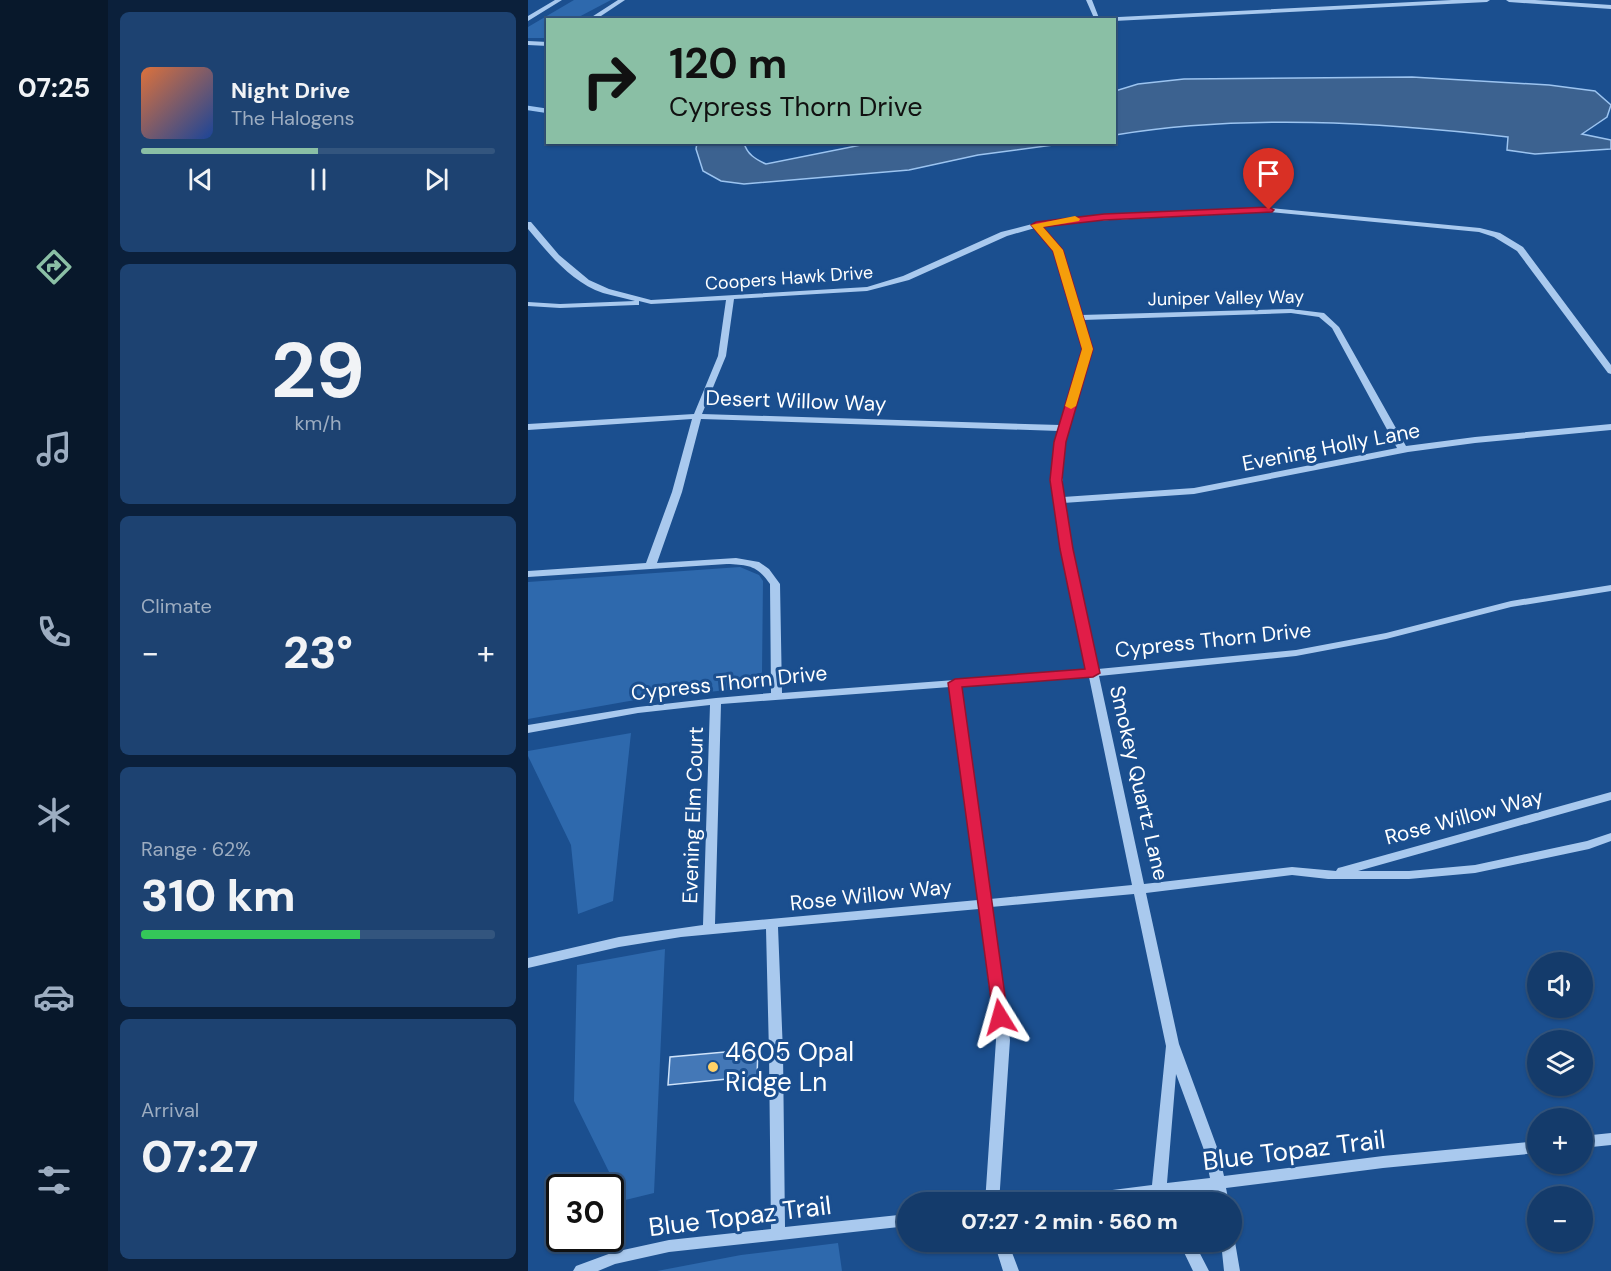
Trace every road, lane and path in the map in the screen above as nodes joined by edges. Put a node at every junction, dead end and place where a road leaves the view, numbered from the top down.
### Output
1 (559, 0) edge
2 (622, 0) edge
3 (1089, 0) edge
4 (1265, 0) edge
5 (1487, 0) edge
6 (1509, 0) edge
7 (1435, 1) edge
8 (1579, 2) edge
9 (1611, 7) edge
10 (1273, 11) junction
11 (593, 18) edge
12 (1097, 18) edge
13 (1116, 18) edge
14 (528, 19) edge
15 (528, 42) edge
16 (546, 44) edge
17 (528, 224) edge
18 (1036, 225) junction
19 (730, 299) junction
20 (651, 302) junction
21 (528, 303) edge
22 (1079, 318) junction
23 (1611, 371) edge
24 (697, 416) junction
25 (528, 427) edge
26 (1064, 428) junction
27 (1611, 428) edge
28 (1403, 450) junction
29 (1058, 500) junction
30 (650, 567) junction
31 (528, 574) edge
32 (1611, 588) edge
33 (1093, 673) junction
34 (955, 683) junction
35 (777, 696) junction
36 (716, 701) junction
37 (528, 729) edge
38 (1611, 796) edge
39 (1611, 837) edge
40 (1328, 875) junction
41 (1141, 890) junction
42 (983, 903) junction
43 (772, 925) junction
44 (709, 930) junction
45 (528, 963) edge
46 (1172, 1044) junction
47 (1611, 1139) edge
48 (1593, 1141) edge
49 (1527, 1148) edge
50 (1219, 1183) junction
51 (993, 1192) edge
52 (1161, 1192) edge
53 (1179, 1192) edge
54 (1220, 1192) edge
55 (897, 1221) edge
56 (778, 1234) junction
57 (1004, 1252) edge
58 (1191, 1252) edge
59 (1229, 1252) edge
60 (581, 1271) edge
61 (1011, 1271) edge
62 (1201, 1271) edge
63 (1232, 1271) edge

1 - 14 street
2 - 11 street
3 - 12 street
4 - 10 street
5 - 7 street
6 - 8 street
7 - 10 street
8 - 9 street
10 - 13 street
15 - 16 street
17 - 20 street, Coopers Hawk Drive
18 - 19 street, Coopers Hawk Drive
18 - 22 street, Smokey Quartz Lane
18 - 23 street, Coopers Hawk Drive
19 - 20 street, Coopers Hawk Drive
19 - 24 street
20 - 21 street
22 - 26 street, Smokey Quartz Lane
22 - 28 street, Juniper Valley Way
24 - 25 street, Desert Willow Way
24 - 26 street, Desert Willow Way
24 - 30 street
26 - 29 street, Smokey Quartz Lane
27 - 28 street, Evening Holly Lane
28 - 29 street, Evening Holly Lane
29 - 33 street, Smokey Quartz Lane
30 - 31 street
30 - 35 street
32 - 33 street, Cypress Thorn Drive
33 - 34 street, Cypress Thorn Drive
33 - 41 street, Smokey Quartz Lane
34 - 35 street, Cypress Thorn Drive
34 - 42 street
35 - 36 street, Cypress Thorn Drive
36 - 37 street, Cypress Thorn Drive
36 - 44 street, Evening Elm Court
38 - 40 street, Rose Willow Way
39 - 40 street, Rose Willow Way
40 - 41 street, Rose Willow Way
41 - 42 street, Rose Willow Way
41 - 46 street, Smokey Quartz Lane
42 - 43 street, Rose Willow Way
42 - 51 street
43 - 44 street, Rose Willow Way
43 - 56 street
44 - 45 street, Rose Willow Way
46 - 50 street, Smokey Quartz Lane
46 - 52 street, Smokey Quartz Lane
47 - 48 street
49 - 50 street, Blue Topaz Trail
50 - 53 street, Blue Topaz Trail
50 - 54 street, Smokey Quartz Lane
55 - 56 street, Blue Topaz Trail
56 - 60 street, Blue Topaz Trail
57 - 61 street
58 - 62 street
59 - 63 street

